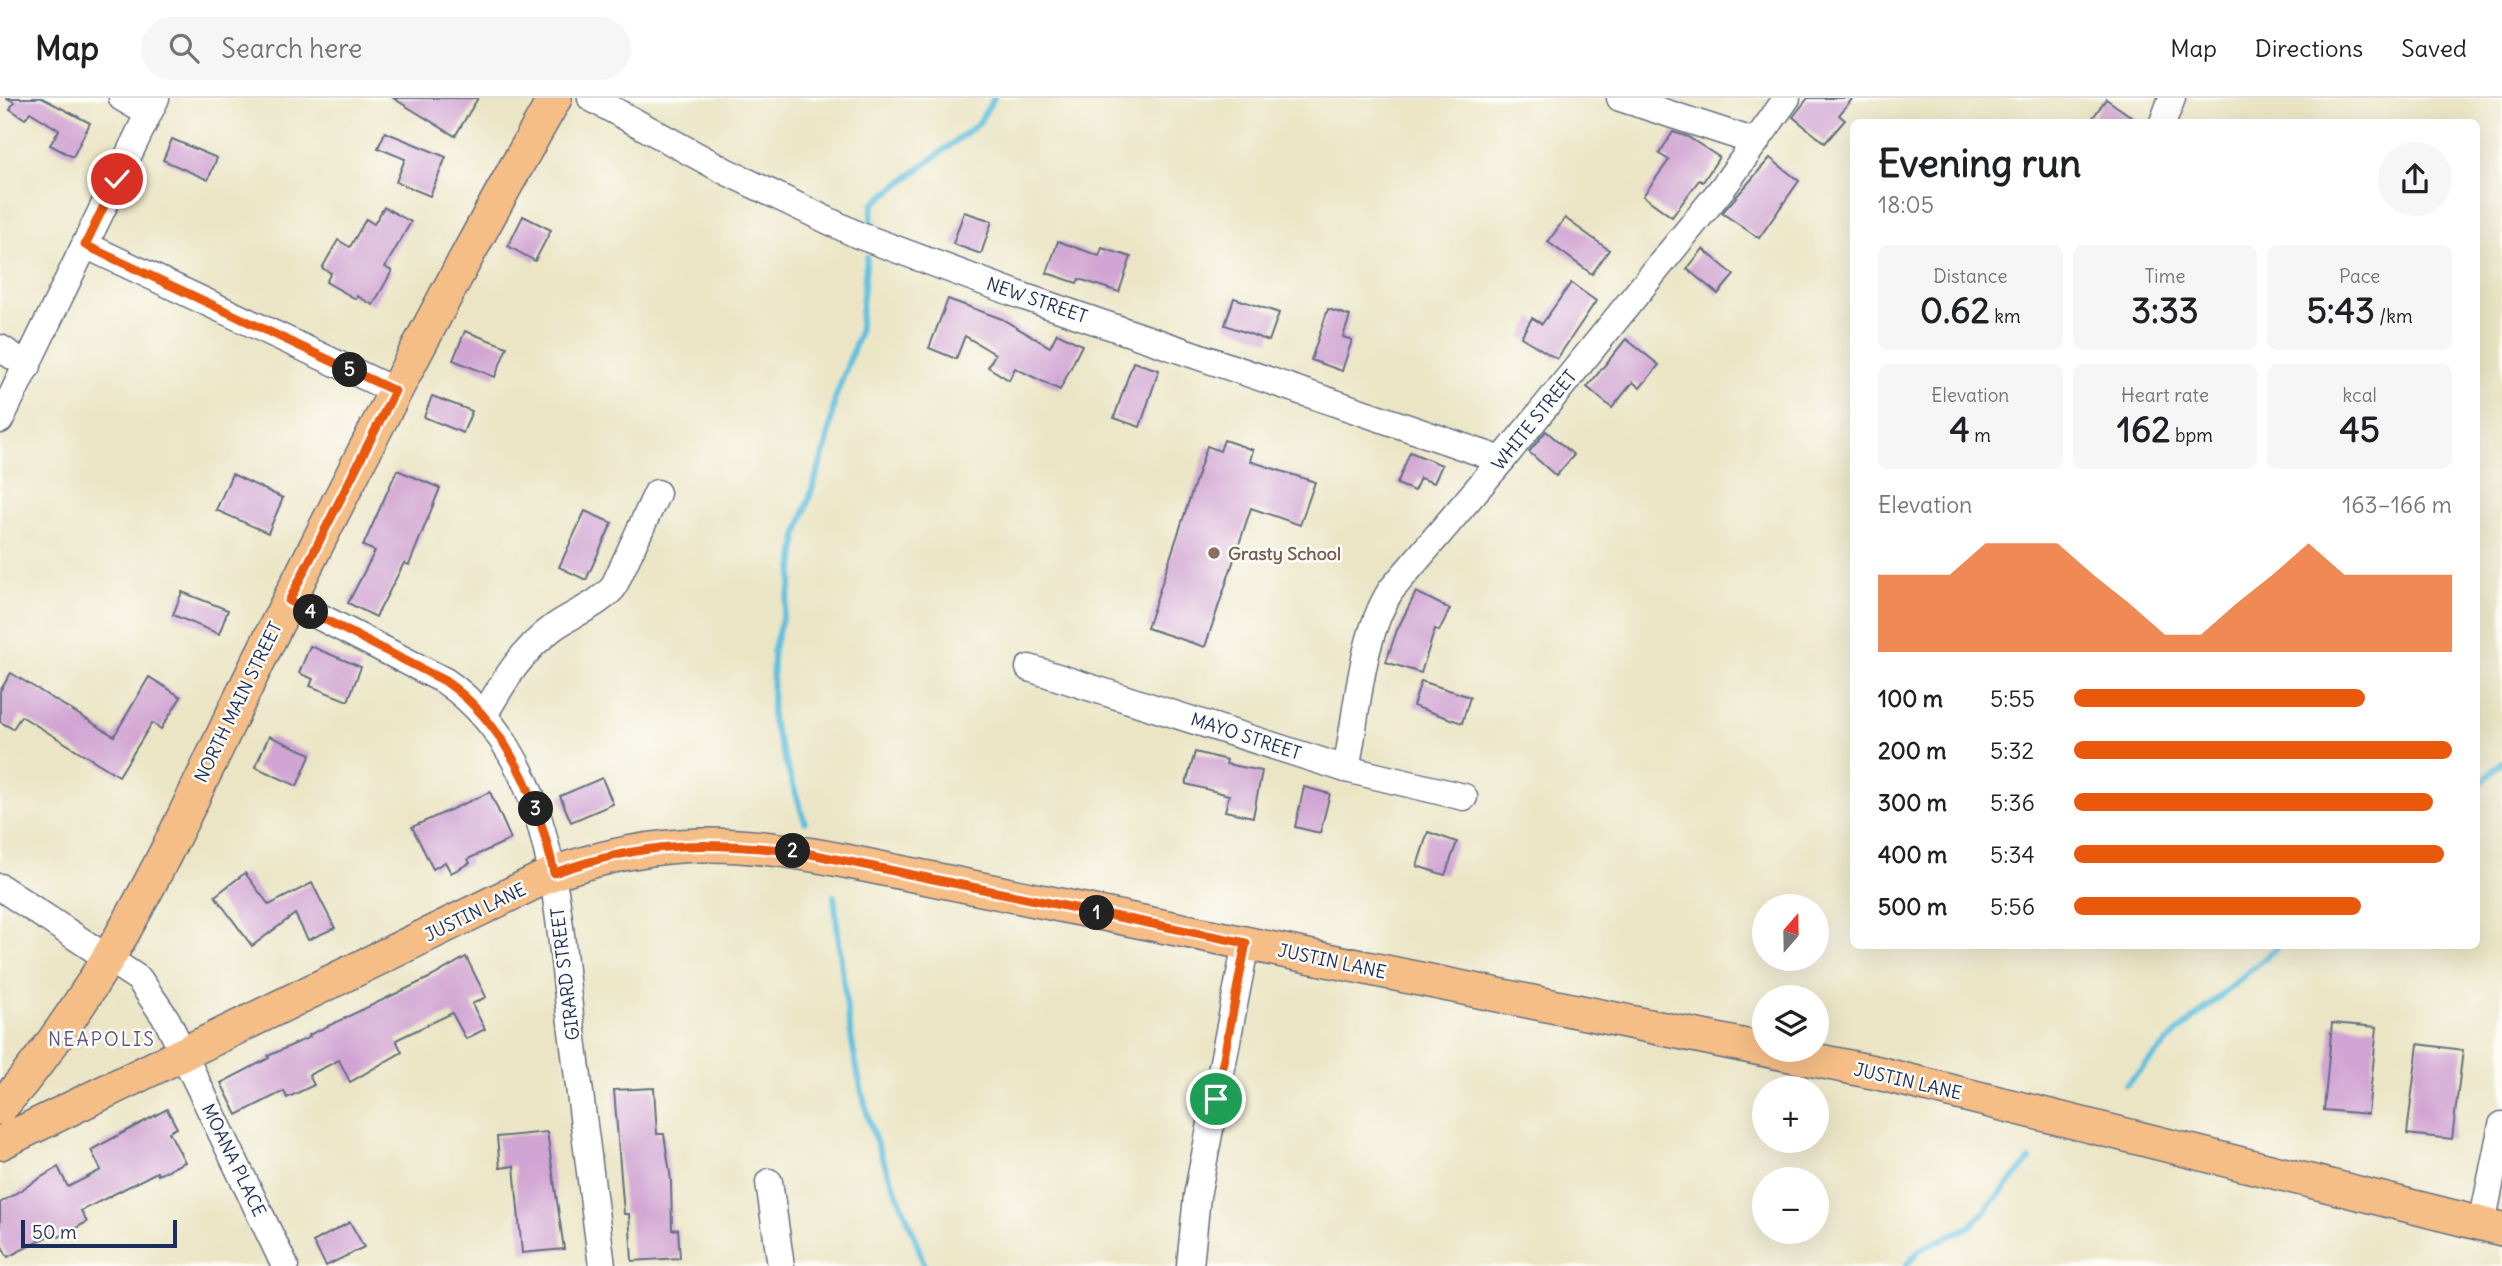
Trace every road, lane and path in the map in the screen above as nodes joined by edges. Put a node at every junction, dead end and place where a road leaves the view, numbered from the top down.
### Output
1 (121, 98) edge
2 (555, 98) edge
3 (590, 98) edge
4 (1620, 98) edge
5 (1787, 98) edge
6 (2172, 98) edge
7 (152, 106) edge
8 (2164, 119) edge
9 (1756, 142) junction
10 (85, 245) junction
11 (0, 348) edge
12 (28, 366) junction
13 (395, 391) junction
14 (0, 420) edge
15 (1502, 460) junction
16 (657, 493) dead end
17 (289, 601) junction
18 (1029, 668) dead end
19 (484, 715) junction
20 (1346, 769) junction
21 (1464, 797) dead end
22 (554, 873) junction
23 (0, 887) edge
24 (1246, 943) junction
25 (111, 958) junction
26 (183, 1054) junction
27 (0, 1108) edge
28 (2501, 1130) edge
29 (0, 1143) edge
30 (769, 1182) dead end
31 (2492, 1226) edge
32 (285, 1266) edge
33 (602, 1266) edge
34 (781, 1266) edge
35 (1190, 1266) edge

1 - 7 street
2 - 13 main road, NORTH MAIN STREET
3 - 15 street, NEW STREET
4 - 9 street
5 - 9 street, WHITE STREET
6 - 8 street
7 - 10 street
9 - 15 street, WHITE STREET
10 - 12 street
10 - 13 street
11 - 12 street
12 - 14 street
13 - 17 main road, NORTH MAIN STREET
15 - 20 street, WHITE STREET
16 - 19 street
17 - 19 street, GIRARD STREET
17 - 25 main road, NORTH MAIN STREET
18 - 20 street, MAYO STREET
19 - 22 street, GIRARD STREET
20 - 21 street, MAYO STREET
22 - 24 main road, JUSTIN LANE
22 - 26 main road, JUSTIN LANE
22 - 33 street, GIRARD STREET
23 - 25 street, MOANA PLACE
24 - 31 main road, JUSTIN LANE
24 - 35 street
25 - 26 street, MOANA PLACE
25 - 27 main road, NORTH MAIN STREET
26 - 29 main road, JUSTIN LANE
26 - 32 street, MOANA PLACE
28 - 31 street
30 - 34 street

